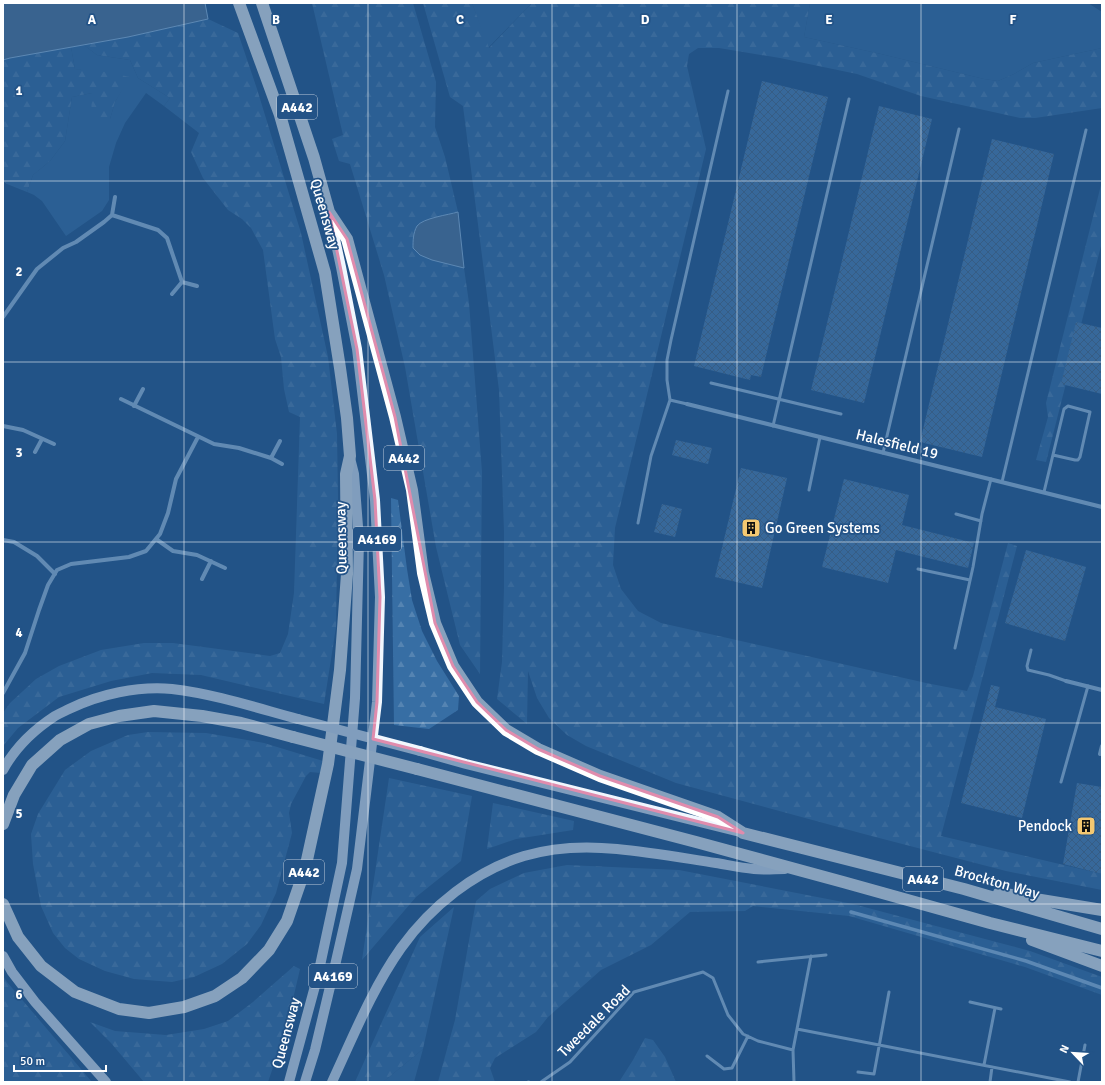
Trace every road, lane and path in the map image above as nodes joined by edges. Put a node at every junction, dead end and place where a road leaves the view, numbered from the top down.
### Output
1 (239, 3) edge
2 (262, 3) edge
3 (728, 91) dead end
4 (849, 99) dead end
5 (959, 129) dead end
6 (1086, 130) dead end
7 (115, 197) dead end
8 (329, 212) junction
9 (112, 215) junction
10 (182, 282) junction
11 (197, 286) dead end
12 (172, 294) dead end
13 (3, 317) edge
14 (711, 384) dead end
15 (143, 389) dead end
16 (121, 399) dead end
17 (670, 400) junction
18 (779, 400) junction
19 (687, 404) joint
20 (134, 406) junction
21 (841, 414) dead end
22 (3, 426) edge
23 (773, 426) junction
24 (198, 437) junction
25 (820, 437) junction
26 (42, 439) junction
27 (280, 441) dead end
28 (54, 444) dead end
29 (35, 452) dead end
30 (883, 452) junction
31 (1053, 455) junction
32 (350, 456) junction
33 (271, 458) junction
34 (282, 464) dead end
35 (992, 479) junction
36 (1002, 482) junction
37 (809, 490) dead end
38 (1044, 492) junction
39 (1102, 507) edge
40 (956, 514) dead end
41 (981, 521) junction
42 (638, 523) dead end
43 (156, 539) junction
44 (3, 540) edge
45 (211, 561) junction
46 (225, 568) dead end
47 (918, 569) dead end
48 (55, 574) junction
49 (202, 579) dead end
50 (970, 580) junction
51 (955, 648) dead end
52 (1031, 650) dead end
53 (1066, 681) joint
54 (1088, 686) junction
55 (1102, 690) edge
56 (3, 692) edge
57 (1102, 746) edge
58 (1100, 754) dead end
59 (3, 770) edge
60 (1061, 782) dead end
61 (3, 824) edge
62 (743, 833) junction
63 (792, 869) junction
64 (964, 889) junction
65 (3, 904) edge
66 (1102, 910) edge
67 (990, 923) junction
68 (1102, 929) edge
69 (1102, 951) edge
70 (826, 955) dead end
71 (3, 956) edge
72 (810, 956) junction
73 (758, 962) dead end
74 (1102, 966) edge
75 (889, 992) dead end
76 (970, 1002) dead end
77 (995, 1008) junction
78 (1001, 1009) dead end
79 (797, 1029) junction
80 (748, 1036) junction
81 (880, 1045) junction
82 (1085, 1045) dead end
83 (793, 1050) junction
84 (707, 1056) dead end
85 (984, 1065) junction
86 (992, 1067) junction
87 (858, 1072) dead end
88 (106, 1082) edge
89 (289, 1082) edge
90 (305, 1082) edge
91 (332, 1082) edge
92 (541, 1082) edge
93 (794, 1082) edge
94 (990, 1082) edge
95 (1070, 1082) edge
96 (1078, 1082) edge

1 - 32 highway, Queensway / A442
2 - 8 highway, Queensway / A442
3 - 17 lane
4 - 18 lane
5 - 30 lane
6 - 36 lane
7 - 9 street
8 - 62 highway, A442
8 - 90 main road, Queensway / A4169
9 - 10 street
9 - 13 street
10 - 11 street
10 - 12 street
14 - 18 lane
15 - 20 street
16 - 20 street
17 - 19 lane
17 - 42 lane
18 - 21 lane
18 - 23 lane
19 - 23 street, Halesfield 19
20 - 24 street
22 - 26 street
23 - 25 street, Halesfield 19
24 - 33 street
24 - 43 street
25 - 30 street, Halesfield 19
25 - 37 lane
26 - 28 street
26 - 29 street
27 - 33 street
30 - 35 street, Halesfield 19
31 - 31 lane
31 - 38 lane
32 - 65 highway, A442
32 - 89 main road, Queensway / A4169
33 - 34 street
35 - 36 street, Halesfield 19
35 - 41 lane
36 - 38 street, Halesfield 19
38 - 39 street, Halesfield 19
40 - 41 lane
41 - 50 lane
43 - 45 street
43 - 48 street
44 - 48 street
45 - 46 street
45 - 49 street
47 - 50 lane
48 - 56 street
50 - 51 lane
52 - 53 lane
53 - 54 street
54 - 55 street
54 - 60 lane
57 - 58 street
59 - 62 main road, bridge
61 - 63 highway, A442, bridge
62 - 64 highway, Brockton Way / A442
63 - 67 highway, A442
63 - 91 main road
64 - 66 highway, A442
64 - 68 highway, Brockton Way / A442
67 - 69 highway, A442
67 - 74 highway, A442
70 - 72 lane
71 - 88 main road
72 - 73 lane
72 - 79 lane
75 - 81 lane
76 - 77 lane
77 - 78 lane
77 - 85 lane
79 - 81 lane
79 - 83 lane
80 - 83 lane, Tweedale Road
80 - 84 lane
80 - 92 lane, Tweedale Road
81 - 85 lane
81 - 87 lane
82 - 96 lane
83 - 93 lane
85 - 86 lane
86 - 94 lane
86 - 95 lane

